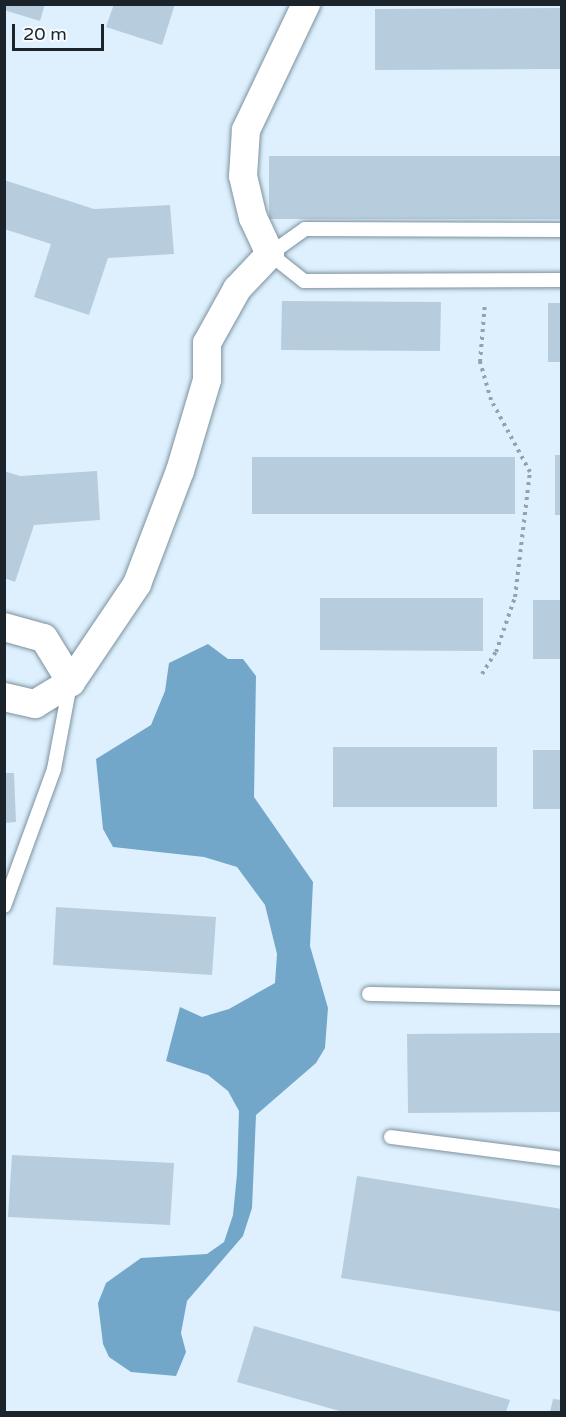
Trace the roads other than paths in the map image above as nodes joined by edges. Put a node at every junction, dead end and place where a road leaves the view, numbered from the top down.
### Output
1 (306, 4) edge
2 (561, 230) edge
3 (270, 254) junction
4 (561, 280) edge
5 (4, 627) edge
6 (70, 682) junction
7 (4, 697) edge
8 (4, 906) edge
9 (369, 994) dead end
10 (561, 998) edge
11 (392, 1137) dead end
12 (561, 1159) edge

1 - 3 street
2 - 3 lane
3 - 4 lane
3 - 6 street
5 - 6 street
6 - 7 street
6 - 8 lane
9 - 10 lane
11 - 12 lane

